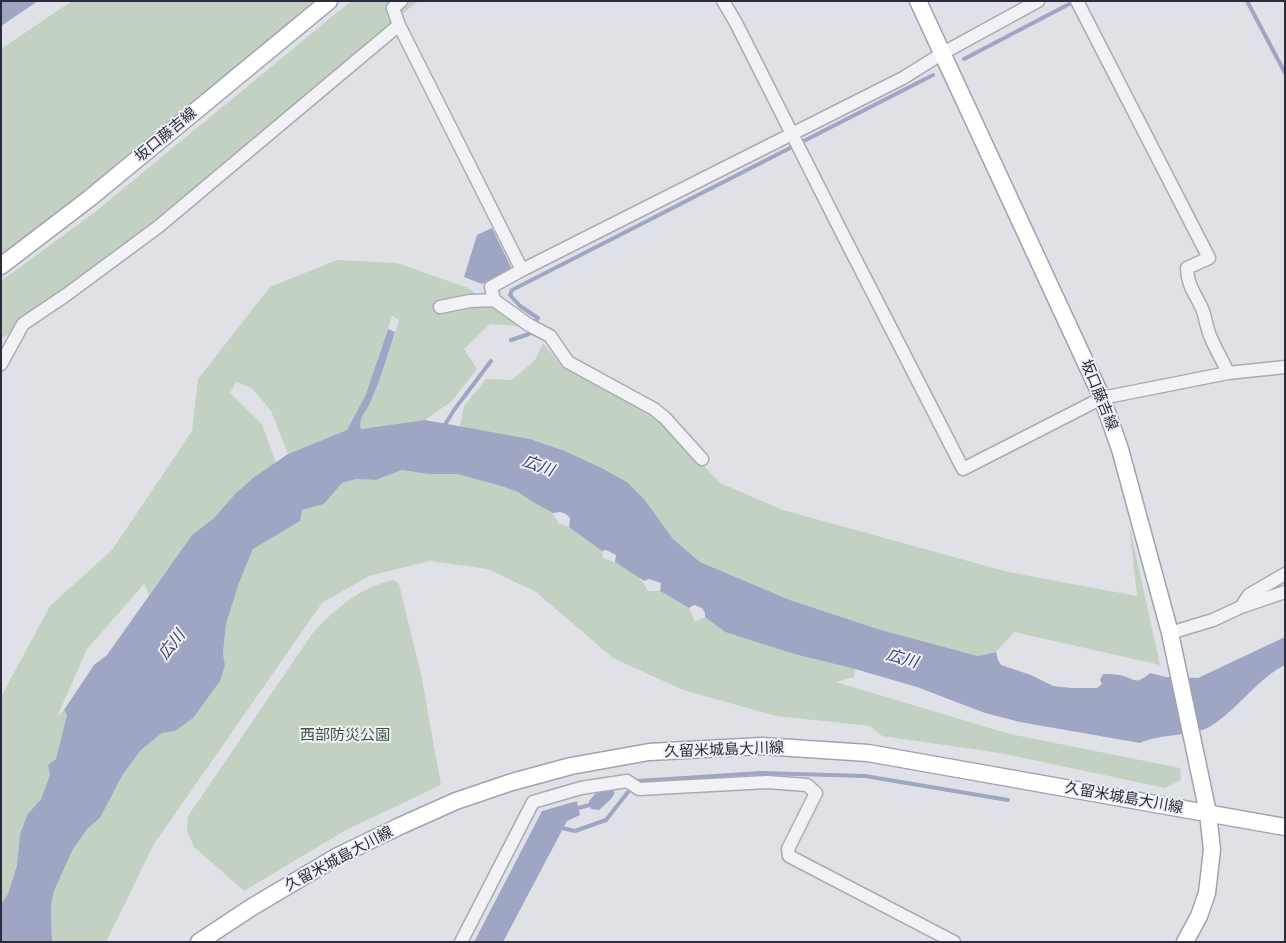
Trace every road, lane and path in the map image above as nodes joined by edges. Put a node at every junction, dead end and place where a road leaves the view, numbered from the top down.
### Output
1 (329, 1) edge
2 (401, 1) edge
3 (723, 1) edge
4 (918, 1) edge
5 (1038, 1) edge
6 (1077, 1) edge
7 (399, 26) junction
8 (943, 54) junction
9 (793, 135) junction
10 (1, 266) edge
11 (522, 270) junction
12 (494, 300) junction
13 (440, 307) dead end
14 (1, 364) edge
15 (1285, 368) edge
16 (1228, 373) junction
17 (1102, 398) junction
18 (702, 459) dead end
19 (1285, 574) edge
20 (1285, 592) edge
21 (1241, 607) junction
22 (1171, 637) junction
23 (1208, 813) junction
24 (1285, 827) edge
25 (199, 942) edge
26 (461, 942) edge
27 (954, 942) edge
28 (1185, 942) edge

1 - 10 main road, 坂口藤吉線
2 - 7 street
3 - 9 street
4 - 8 main road, 坂口藤吉線
5 - 8 street
6 - 16 street
7 - 11 street
7 - 14 street
8 - 9 street
8 - 17 main road, 坂口藤吉線
9 - 11 street
9 - 17 street
11 - 12 street
12 - 13 street
12 - 18 street
15 - 16 street
16 - 17 street
17 - 22 main road, 坂口藤吉線
19 - 21 street
20 - 21 street
21 - 22 street
22 - 23 main road, 坂口藤吉線
23 - 24 main road, 久留米城島大川線
23 - 25 main road, 久留米城島大川線
23 - 28 main road, 坂口藤吉線
26 - 27 street

